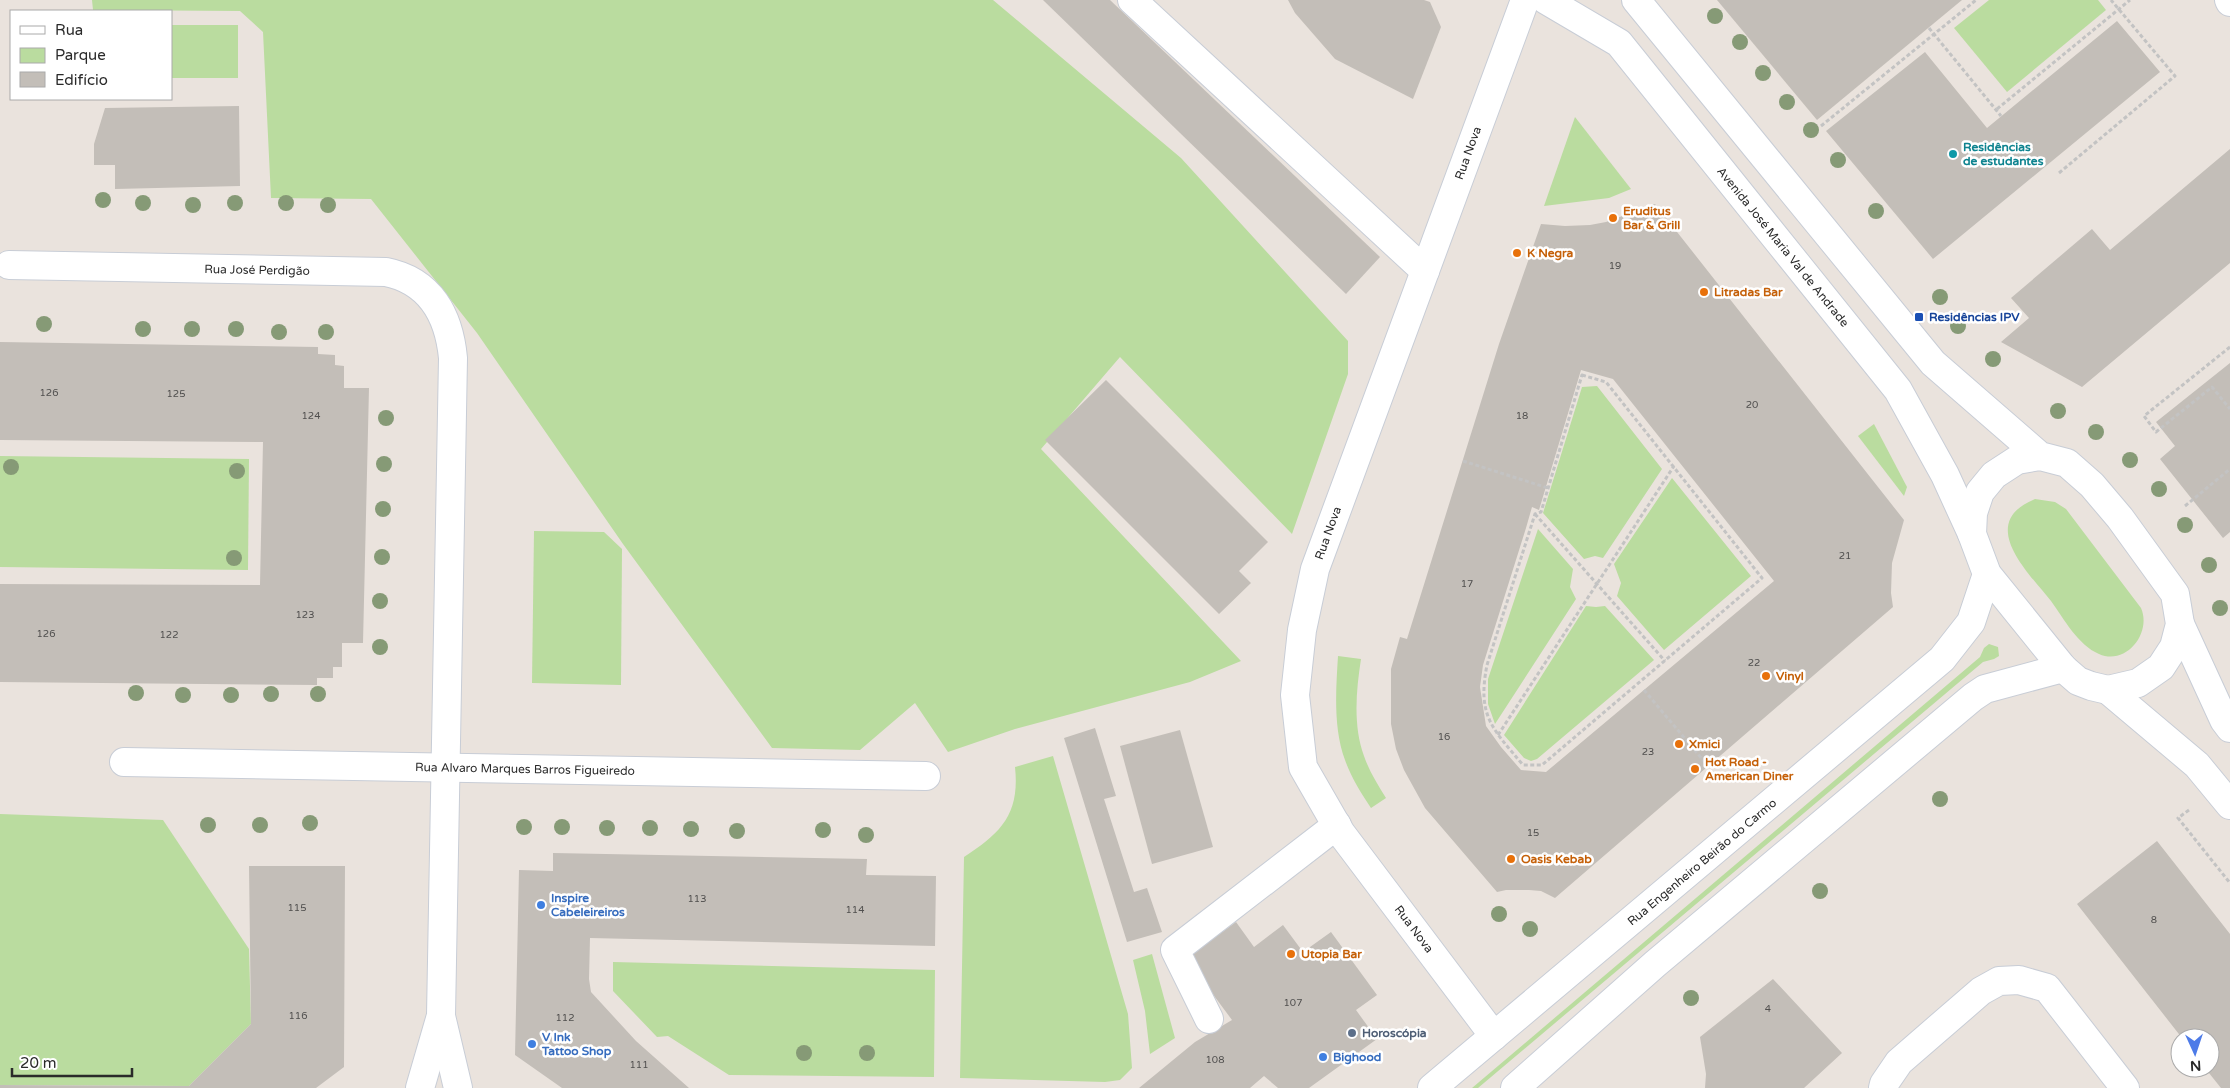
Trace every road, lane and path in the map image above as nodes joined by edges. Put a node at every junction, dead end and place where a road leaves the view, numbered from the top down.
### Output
1 (1132, 0) edge
2 (1525, 0) edge
3 (1546, 0) edge
4 (1636, 0) edge
5 (1976, 0) edge
6 (2111, 0) edge
7 (2130, 0) edge
8 (2119, 9) junction
9 (1929, 28) dead end
10 (1934, 34) junction
11 (1997, 109) junction
12 (2001, 116) dead end
13 (1821, 126) dead end
14 (2059, 173) dead end
15 (9, 265) dead end
16 (1425, 271) junction
17 (2230, 347) edge
18 (2230, 409) edge
19 (2040, 456) junction
20 (1463, 461) dead end
21 (1674, 466) junction
22 (2230, 469) edge
23 (1548, 488) junction
24 (2185, 506) dead end
25 (1535, 514) junction
26 (1972, 534) junction
27 (1987, 574) junction
28 (1597, 583) junction
29 (2180, 624) junction
30 (1665, 661) junction
31 (2063, 668) junction
32 (1644, 690) dead end
33 (2108, 690) junction
34 (2230, 728) edge
35 (1498, 735) junction
36 (124, 762) dead end
37 (1708, 766) dead end
38 (445, 767) junction
39 (926, 776) dead end
40 (2223, 796) edge
41 (1337, 825) junction
42 (2230, 883) edge
43 (441, 1016) junction
44 (1210, 1019) dead end
45 (1494, 1036) junction
46 (1526, 1085) edge
47 (420, 1088) edge
48 (458, 1088) edge
49 (1432, 1088) edge
50 (1883, 1088) edge
51 (2125, 1088) edge

1 - 16 street
2 - 16 street, Rua Nova
3 - 26 street, Avenida José Maria Val de Andrade
4 - 19 street, Avenida José Maria Val de Andrade
5 - 10 path
6 - 8 path
7 - 8 path
8 - 11 path
8 - 14 path
9 - 10 path
10 - 11 path
10 - 13 path
11 - 12 path
15 - 38 street, Rua José Perdigão
16 - 41 street, Rua Nova
17 - 18 path
19 - 26 street, Avenida José Maria Val de Andrade
19 - 29 street, Avenida José Maria Val de Andrade
20 - 23 path
21 - 23 path
21 - 28 path
21 - 30 path
22 - 24 path
23 - 25 path
25 - 28 path
25 - 35 path
26 - 27 street, Avenida José Maria Val de Andrade
27 - 31 street, Avenida José Maria Val de Andrade
27 - 45 street, Rua Engenheiro Beirão do Carmo
28 - 30 path
28 - 35 path
29 - 33 street, Avenida José Maria Val de Andrade
29 - 34 street, Avenida José Maria Val de Andrade
30 - 35 path
31 - 33 street, Avenida José Maria Val de Andrade
31 - 46 street
32 - 37 path
33 - 40 street, Avenida José Maria Val de Andrade
36 - 38 street, Rua Alvaro Marques Barros Figueiredo
38 - 39 street, Rua Alvaro Marques Barros Figueiredo
38 - 43 street, Rua José Perdigão
40 - 42 path
41 - 44 street
41 - 45 street, Rua Nova
43 - 47 street
43 - 48 street
45 - 49 street, Rua Engenheiro Beirão do Carmo
50 - 51 street

